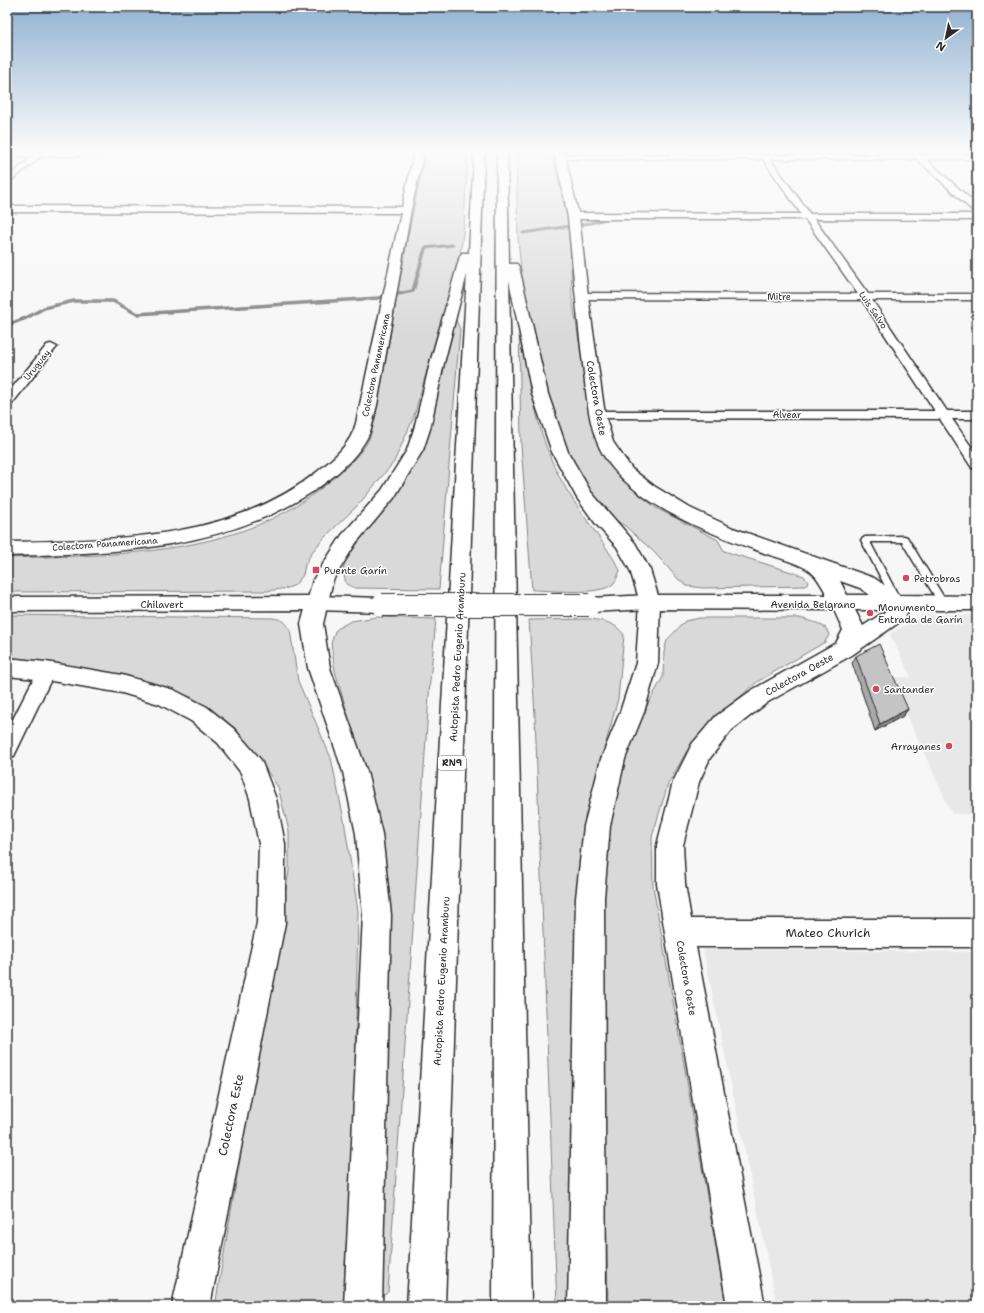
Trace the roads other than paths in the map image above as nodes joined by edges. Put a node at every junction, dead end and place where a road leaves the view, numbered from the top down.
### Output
1 (405, 213) edge
2 (476, 213) edge
3 (503, 213) edge
4 (572, 213) edge
5 (804, 213) edge
6 (807, 217) junction
7 (977, 217) edge
8 (476, 220) junction
9 (574, 223) junction
10 (503, 224) junction
11 (581, 296) junction
12 (864, 297) junction
13 (977, 297) edge
14 (51, 347) dead end
15 (7, 402) edge
16 (943, 414) junction
17 (598, 415) junction
18 (977, 415) edge
19 (977, 464) edge
20 (7, 549) edge
21 (814, 564) junction
22 (650, 602) junction
23 (316, 603) junction
24 (943, 603) junction
25 (977, 603) edge
26 (7, 604) edge
27 (843, 604) junction
28 (897, 604) junction
29 (844, 649) junction
30 (7, 667) edge
31 (46, 671) junction
32 (7, 750) edge
33 (679, 933) junction
34 (977, 933) edge
35 (191, 1306) edge
36 (363, 1306) edge
37 (426, 1306) edge
38 (512, 1306) edge
39 (587, 1306) edge
40 (746, 1306) edge

1 - 20 main road, Colectora Panamericana
2 - 8 main road, Autopista Pedro Eugenio Aramburu / RN9
3 - 10 main road
4 - 9 main road, Colectora Oeste
5 - 6 street, Luis Salvo
6 - 7 street
6 - 9 street
6 - 12 street, Luis Salvo
8 - 23 main road
8 - 37 main road, Autopista Pedro Eugenio Aramburu / RN9
9 - 11 main road, Colectora Oeste
10 - 22 main road
10 - 38 main road
11 - 12 street, Mitre
11 - 17 main road, Colectora Oeste
12 - 13 street, Mitre
12 - 16 street, Luis Salvo
14 - 15 street, Uruguay
16 - 17 street, Alvear
16 - 18 street, Alvear
16 - 19 street, Luis Salvo
17 - 21 main road, Colectora Oeste
21 - 27 main road, Colectora Oeste
21 - 28 main road
22 - 23 main road, bridge
22 - 27 main road, Avenida Belgrano
22 - 39 main road
23 - 26 main road, Chilavert
23 - 36 main road
24 - 25 main road, Avenida Belgrano
24 - 28 main road, Avenida Belgrano
24 - 28 lane
27 - 28 main road, Avenida Belgrano
27 - 29 main road, Colectora Oeste
28 - 29 main road
29 - 33 main road, Colectora Oeste
30 - 31 main road
31 - 32 street
31 - 35 main road, Colectora Este
33 - 34 main road, Mateo Churich
33 - 40 main road, Colectora Oeste

